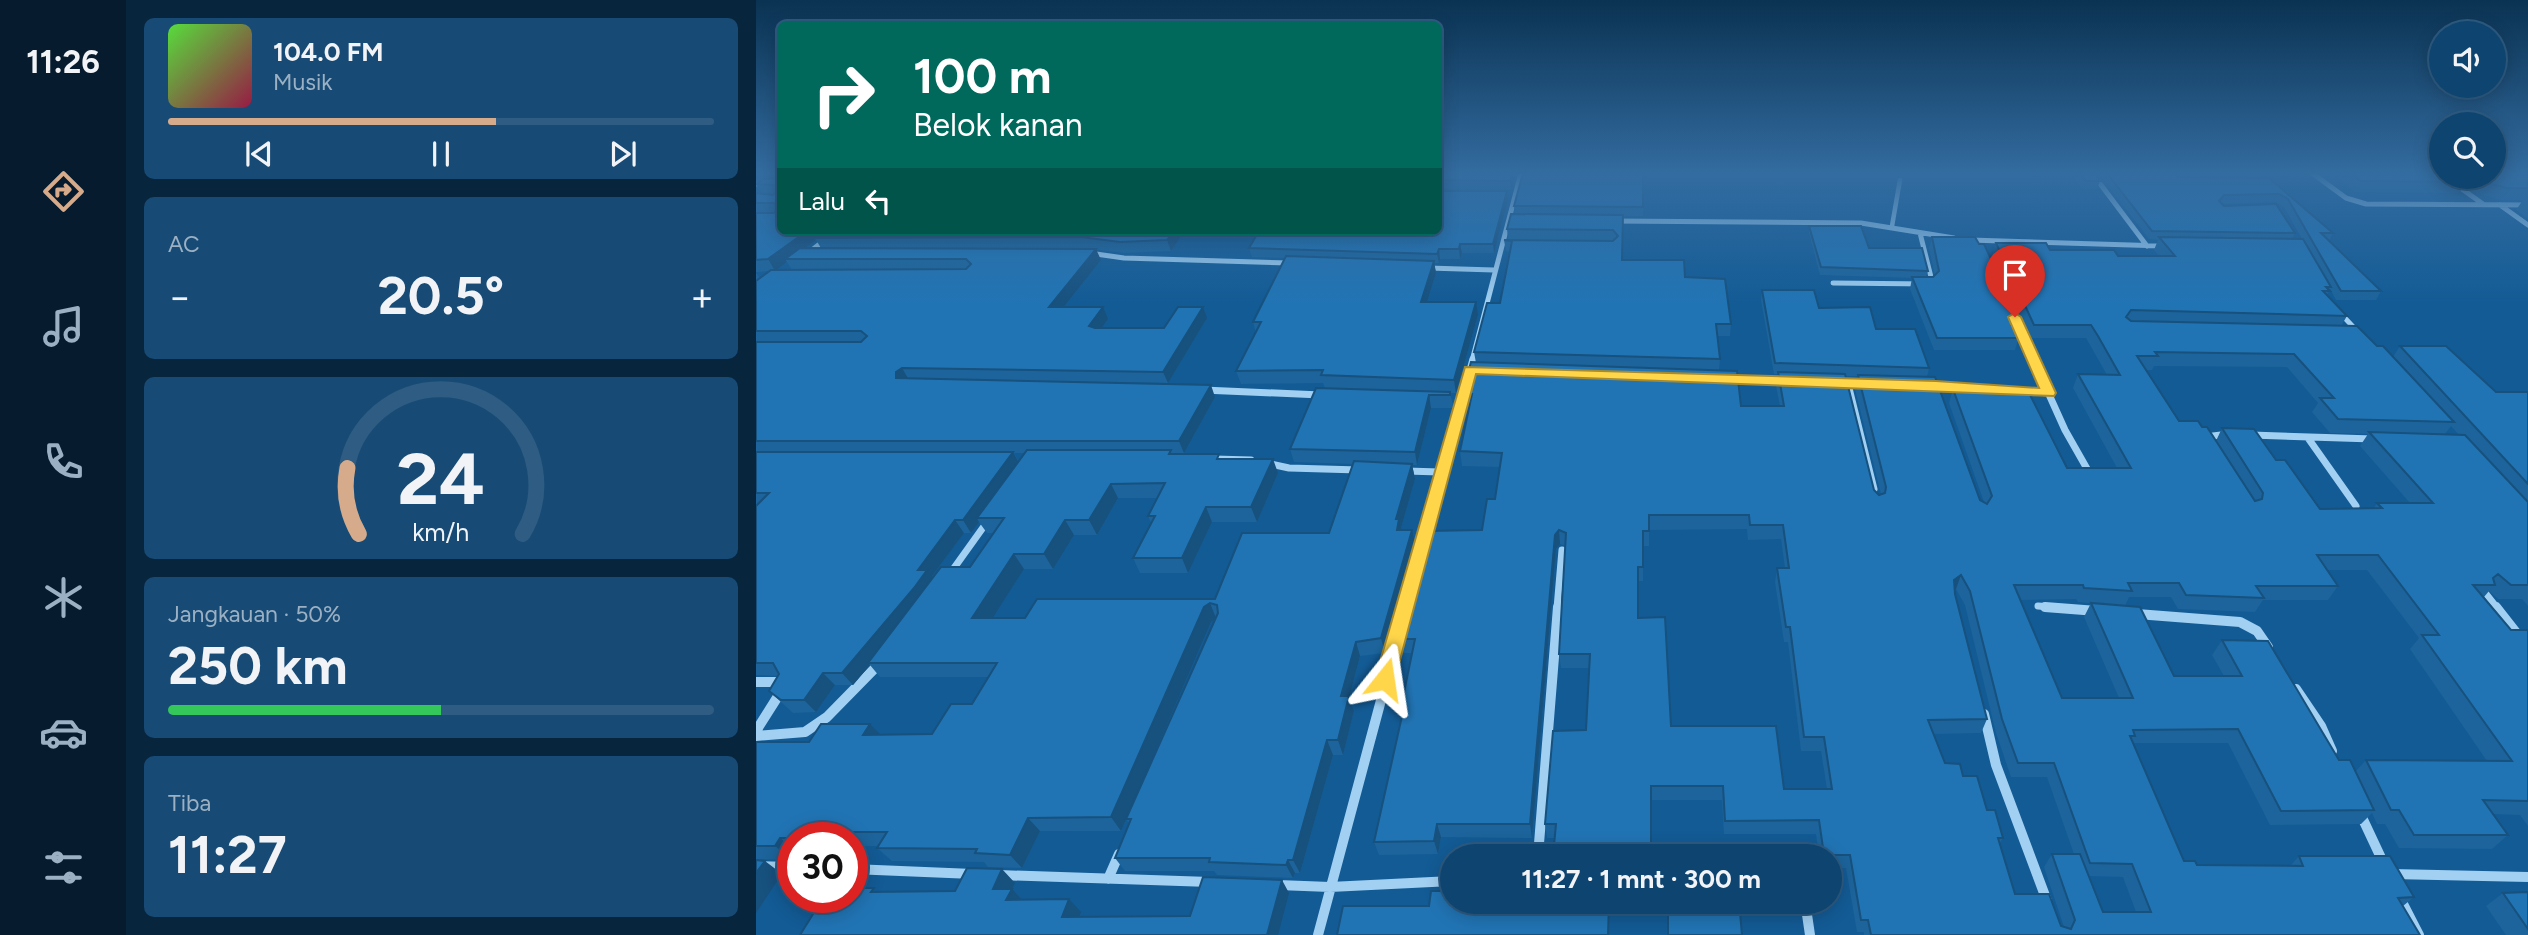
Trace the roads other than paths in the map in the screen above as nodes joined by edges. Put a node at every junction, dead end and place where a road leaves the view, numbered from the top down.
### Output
1 (1511, 217) edge
2 (1893, 217) edge
3 (2125, 217) edge
4 (1510, 220) junction
5 (1523, 220) edge
6 (1603, 221) edge
7 (1892, 226) junction
8 (1920, 233) junction
9 (831, 235) edge
10 (1980, 242) junction
11 (1502, 246) junction
12 (1516, 246) edge
13 (2147, 246) junction
14 (2174, 246) edge
15 (1086, 253) edge
16 (807, 254) junction
17 (821, 254) edge
18 (1986, 254) edge
19 (797, 262) edge
20 (1295, 263) edge
21 (1414, 267) edge
22 (1494, 270) junction
23 (1833, 283) dead end
24 (2332, 304) edge
25 (2015, 317) edge
26 (2347, 334) edge
27 (2360, 335) junction
28 (2369, 344) edge
29 (1470, 370) junction
30 (1483, 370) edge
31 (1719, 380) edge
32 (1797, 382) edge
33 (1835, 384) edge
34 (1848, 384) junction
35 (1861, 384) edge
36 (1923, 385) edge
37 (1936, 385) junction
38 (1197, 390) edge
39 (2049, 393) junction
40 (1336, 395) edge
41 (1941, 398) edge
42 (1447, 399) edge
43 (1461, 400) junction
44 (2308, 438) junction
45 (2386, 439) edge
46 (2210, 447) edge
47 (1199, 459) edge
48 (1372, 470) edge
49 (1399, 471) edge
50 (1440, 472) junction
51 (2090, 474) edge
52 (1877, 503) edge
53 (2356, 506) edge
54 (994, 513) edge
55 (1562, 550) edge
56 (939, 588) edge
57 (2486, 594) edge
58 (2038, 606) dead end
59 (2105, 611) edge
60 (2132, 614) edge
61 (2528, 648) edge
62 (2272, 652) edge
63 (882, 659) edge
64 (756, 682) edge
65 (2293, 684) edge
66 (1980, 699) edge
67 (756, 733) edge
68 (2338, 763) edge
69 (2354, 800) edge
70 (1125, 841) edge
71 (1539, 844) edge
72 (756, 866) edge
73 (777, 867) edge
74 (868, 870) edge
75 (2388, 874) junction
76 (2528, 877) edge
77 (1108, 879) junction
78 (1440, 882) edge
79 (1219, 883) edge
80 (1261, 884) edge
81 (1330, 887) junction
82 (2049, 909) edge
83 (1807, 914) edge
84 (1318, 935) edge
85 (1810, 935) edge
86 (2419, 935) edge

1 - 4 street
2 - 7 lane
3 - 13 street
4 - 5 street
4 - 11 street
6 - 7 street
7 - 8 street
8 - 10 street
8 - 23 street
9 - 16 street
10 - 13 street
10 - 18 street
11 - 12 street
11 - 22 street
13 - 14 street
15 - 20 street
16 - 17 street
16 - 19 street
21 - 22 street
22 - 29 street
24 - 27 street
25 - 39 street
26 - 27 street
27 - 28 street
29 - 30 street
29 - 43 street
31 - 32 street
33 - 34 street
34 - 35 street
34 - 52 street
36 - 37 street
37 - 39 street
37 - 41 street
38 - 40 street
39 - 51 street
42 - 43 street
43 - 50 street
44 - 45 street
44 - 46 street
44 - 53 street
47 - 48 street
49 - 50 street
50 - 81 street
54 - 56 street
55 - 71 street
57 - 61 street
58 - 59 street
60 - 62 street
63 - 67 street
64 - 67 street
65 - 68 street
66 - 82 street
69 - 75 street
70 - 77 street
72 - 73 street
74 - 77 street
75 - 76 street
75 - 86 street
77 - 79 street
78 - 81 street
80 - 81 street
81 - 84 street
83 - 85 street

